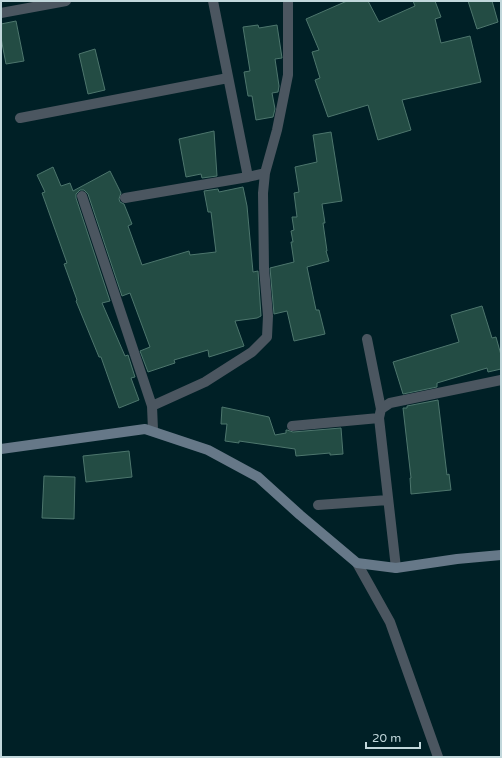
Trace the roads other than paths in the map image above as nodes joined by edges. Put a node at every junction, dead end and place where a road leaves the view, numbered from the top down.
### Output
1 (66, 1) edge
2 (213, 1) edge
3 (288, 1) edge
4 (1, 13) edge
5 (228, 78) junction
6 (20, 118) dead end
7 (265, 173) junction
8 (248, 177) junction
9 (82, 196) dead end
10 (124, 198) dead end
11 (367, 339) dead end
12 (501, 380) edge
13 (152, 406) junction
14 (380, 413) junction
15 (292, 426) dead end
16 (153, 430) junction
17 (1, 449) edge
18 (388, 500) junction
19 (318, 505) dead end
20 (501, 555) edge
21 (357, 563) junction
22 (396, 568) junction
23 (438, 757) edge

1 - 4 street
2 - 5 street
3 - 7 street
5 - 6 street
5 - 8 street
7 - 8 street
7 - 13 street
8 - 10 street
9 - 13 street
11 - 14 street
12 - 14 street
13 - 16 street
14 - 15 street
14 - 18 street
16 - 17 street
16 - 21 street
18 - 19 street
18 - 22 street
20 - 22 street
21 - 22 street
21 - 23 street

